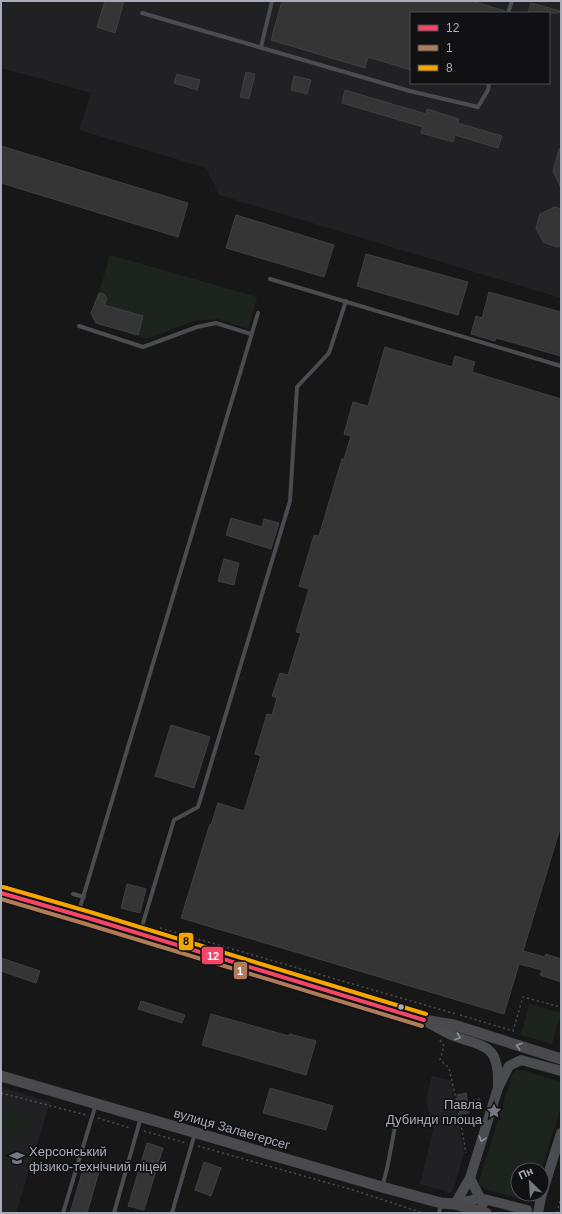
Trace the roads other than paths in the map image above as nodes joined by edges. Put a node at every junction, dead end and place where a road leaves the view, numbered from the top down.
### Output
1 (272, 1) edge
2 (512, 1) edge
3 (508, 12) edge
4 (142, 13) dead end
5 (261, 47) junction
6 (489, 84) edge
7 (270, 279) dead end
8 (346, 301) junction
9 (258, 313) dead end
10 (79, 326) dead end
11 (252, 334) junction
12 (561, 366) edge
13 (1, 893) edge
14 (73, 894) dead end
15 (84, 897) junction
16 (78, 915) junction
17 (140, 933) junction
18 (424, 1020) junction
19 (559, 1060) edge
20 (561, 1071) edge
21 (1, 1076) edge
22 (498, 1088) junction
23 (96, 1104) junction
24 (141, 1117) junction
25 (395, 1127) dead end
26 (195, 1132) junction
27 (561, 1132) edge
28 (550, 1168) edge
29 (470, 1178) junction
30 (382, 1187) junction
31 (480, 1198) junction
32 (536, 1202) edge
33 (540, 1202) edge
34 (455, 1204) junction
35 (440, 1208) edge
36 (525, 1212) edge
37 (63, 1213) edge
38 (114, 1213) edge
39 (172, 1213) edge
40 (486, 1213) edge
41 (538, 1213) edge

1 - 5 lane
2 - 3 lane
4 - 5 lane
5 - 6 lane
7 - 8 lane
8 - 12 lane
8 - 17 lane
9 - 11 lane
10 - 11 lane
11 - 15 lane
13 - 16 main road
14 - 15 lane
15 - 16 lane
16 - 17 main road
17 - 18 main road
19 -> 18 main road
18 -> 22 street
20 - 22 street
21 - 23 main road, вулиця Залаегерсег
22 -> 29 street
23 - 24 main road, вулиця Залаегерсег
23 - 37 lane
24 - 26 main road, вулиця Залаегерсег
24 - 38 lane
25 - 30 lane
26 - 30 main road, вулиця Залаегерсег
26 - 39 lane
27 - 28 street
29 - 31 street
29 - 34 street
30 - 35 main road, вулиця Залаегерсег
31 - 34 street
31 - 36 street
31 - 40 street
32 - 36 street
33 - 41 street
34 - 35 main road, вулиця Залаегерсег
34 - 40 main road, вулиця Залаегерсег

